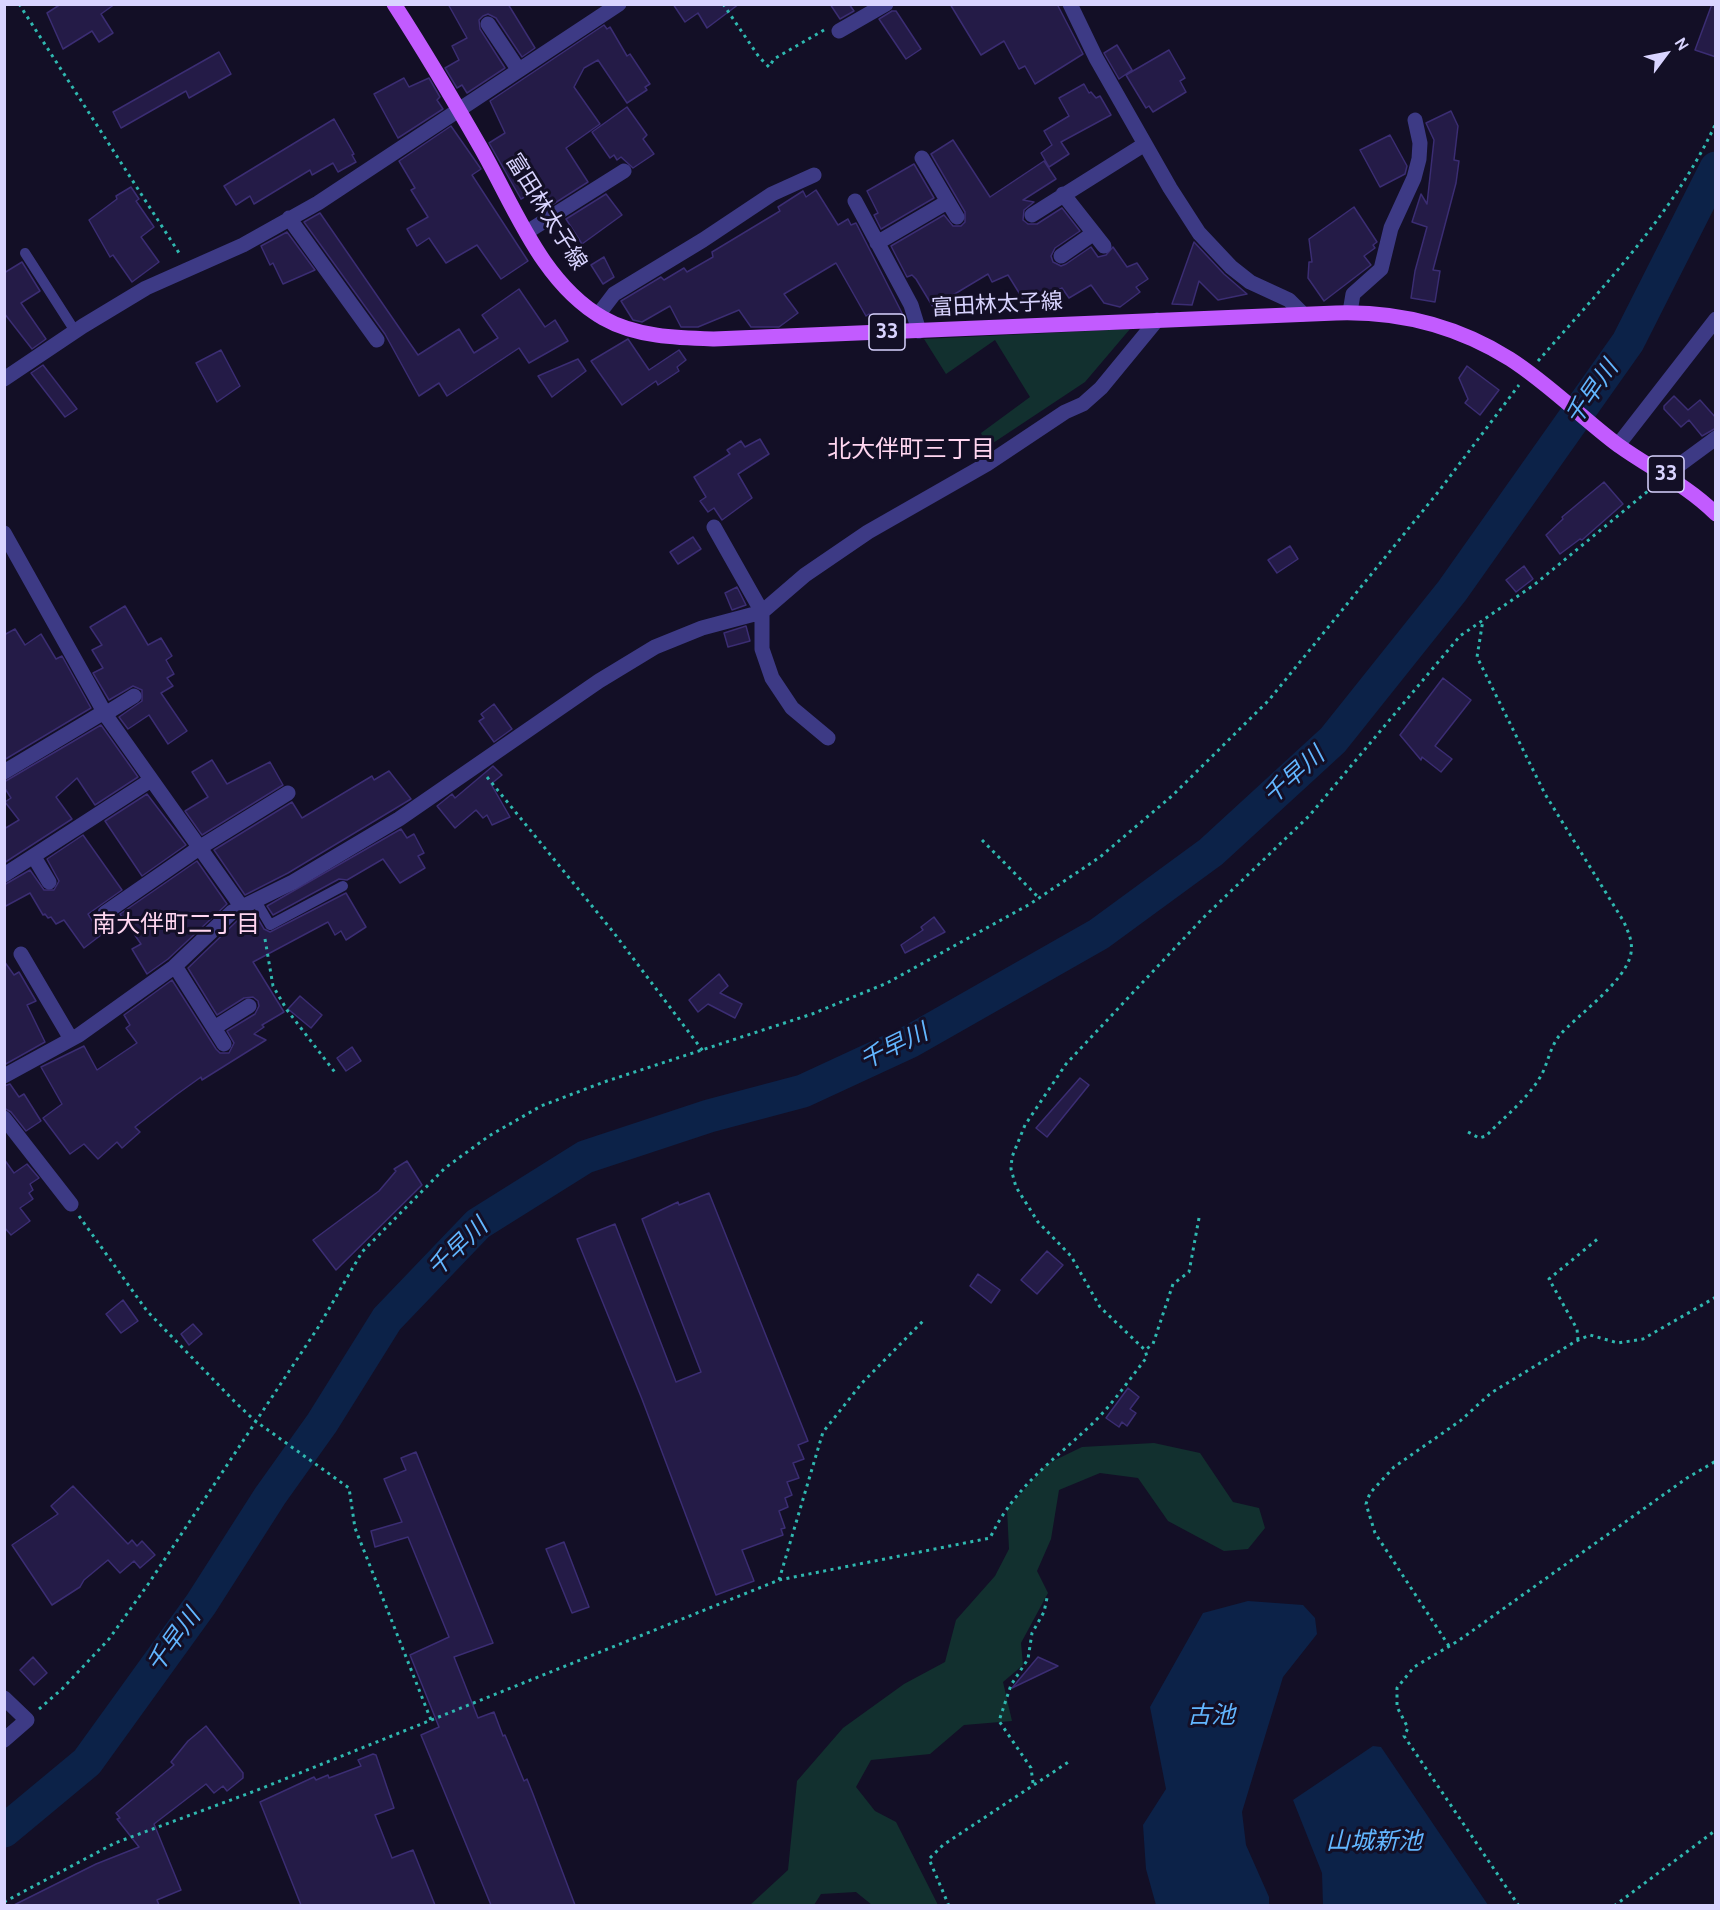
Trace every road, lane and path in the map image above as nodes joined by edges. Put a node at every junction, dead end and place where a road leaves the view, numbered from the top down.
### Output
1 (19, 4) edge
2 (394, 4) edge
3 (619, 4) edge
4 (723, 4) edge
5 (886, 4) edge
6 (1070, 4) edge
7 (488, 24) dead end
8 (836, 28) joint
9 (518, 69) junction
10 (459, 110) junction
11 (1415, 120) dead end
12 (1716, 123) edge
13 (1145, 144) junction
14 (922, 158) dead end
15 (624, 171) dead end
16 (814, 175) dead end
17 (1063, 194) junction
18 (855, 201) dead end
19 (947, 202) junction
20 (1032, 215) dead end
21 (957, 217) dead end
22 (289, 218) junction
23 (527, 232) junction
24 (1094, 233) junction
25 (876, 243) junction
26 (1104, 246) dead end
27 (25, 252) dead end
28 (1061, 256) dead end
29 (188, 268) junction
30 (1350, 312) junction
31 (1303, 314) junction
32 (598, 315) junction
33 (1716, 319) edge
34 (1157, 320) junction
35 (75, 331) junction
36 (919, 331) junction
37 (376, 340) dead end
38 (1533, 376) junction
39 (4, 379) edge
40 (1715, 440) edge
41 (1615, 442) junction
42 (1666, 474) junction
43 (1716, 514) edge
44 (714, 527) dead end
45 (4, 533) edge
46 (762, 612) junction
47 (1483, 620) junction
48 (134, 696) dead end
49 (104, 713) junction
50 (828, 738) dead end
51 (478, 765) junction
52 (4, 771) edge
53 (151, 780) junction
54 (288, 793) dead end
55 (982, 840) dead end
56 (199, 848) junction
57 (34, 857) junction
58 (4, 875) edge
59 (50, 882) dead end
60 (343, 886) dead end
61 (1039, 898) junction
62 (249, 903) junction
63 (105, 913) dead end
64 (260, 931) dead end
65 (21, 954) dead end
66 (175, 966) junction
67 (249, 1006) dead end
68 (214, 1028) junction
69 (71, 1039) junction
70 (224, 1044) dead end
71 (703, 1051) junction
72 (337, 1075) dead end
73 (4, 1076) edge
74 (4, 1118) edge
75 (1468, 1132) dead end
76 (71, 1204) joint
77 (1199, 1218) dead end
78 (1600, 1237) dead end
79 (1716, 1297) edge
80 (923, 1321) dead end
81 (1578, 1340) junction
82 (1145, 1350) junction
83 (256, 1421) junction
84 (1716, 1461) edge
85 (779, 1580) junction
86 (1047, 1598) dead end
87 (1449, 1646) junction
88 (4, 1698) edge
89 (27, 1720) junction
90 (431, 1720) junction
91 (4, 1740) edge
92 (1070, 1761) dead end
93 (1033, 1783) junction
94 (1716, 1830) edge
95 (4, 1902) edge
96 (949, 1905) edge
97 (1519, 1905) edge
98 (1614, 1905) edge

1 - 29 path
2 - 10 main road, 富田林太子線 / 33
3 - 9 street
4 - 8 path
5 - 8 street
6 - 13 street
7 - 9 street
9 - 10 street
10 - 22 street
10 - 23 main road, 富田林太子線 / 33
11 - 30 street
12 - 38 path
13 - 17 street
13 - 31 street
14 - 19 street
15 - 23 street
16 - 32 street
17 - 20 street
17 - 24 street
18 - 25 street
19 - 21 street
19 - 25 street
22 - 29 street
22 - 37 street
23 - 32 main road, 富田林太子線 / 33
24 - 26 street
24 - 28 street
25 - 36 street
27 - 35 lane
29 - 35 street
30 - 31 main road, 富田林太子線 / 33
30 - 38 main road, 富田林太子線 / 33
31 - 34 main road, 富田林太子線 / 33
32 - 36 main road, 富田林太子線 / 33
33 - 41 street
34 - 36 main road, 富田林太子線 / 33
34 - 46 street
35 - 39 street
38 - 41 main road, 富田林太子線 / 33
38 - 61 path
40 - 42 street
41 - 42 main road, 富田林太子線 / 33
42 - 43 main road, 富田林太子線 / 33
42 - 47 path
44 - 46 street
45 - 49 street
46 - 50 street
46 - 51 street
47 - 75 path
47 - 82 path
48 - 49 street
49 - 52 street
49 - 53 street
51 - 62 street
51 - 71 path
53 - 56 street
53 - 57 street
54 - 56 street
55 - 61 path
56 - 62 street
56 - 63 street
57 - 58 street
57 - 59 street
60 - 62 lane
61 - 71 path
62 - 66 street
64 - 72 path
65 - 69 street
66 - 68 street
66 - 69 street
67 - 68 street
68 - 70 street
69 - 73 street
71 - 83 path
74 - 76 street
76 - 83 path
77 - 82 path
78 - 81 path
79 - 81 path
80 - 85 path
81 - 87 path
82 - 85 path
83 - 89 path
83 - 90 path
84 - 87 path
85 - 90 path
86 - 93 path
87 - 97 path
88 - 89 street
89 - 91 street
90 - 95 path
92 - 93 path
93 - 96 path
94 - 98 path

